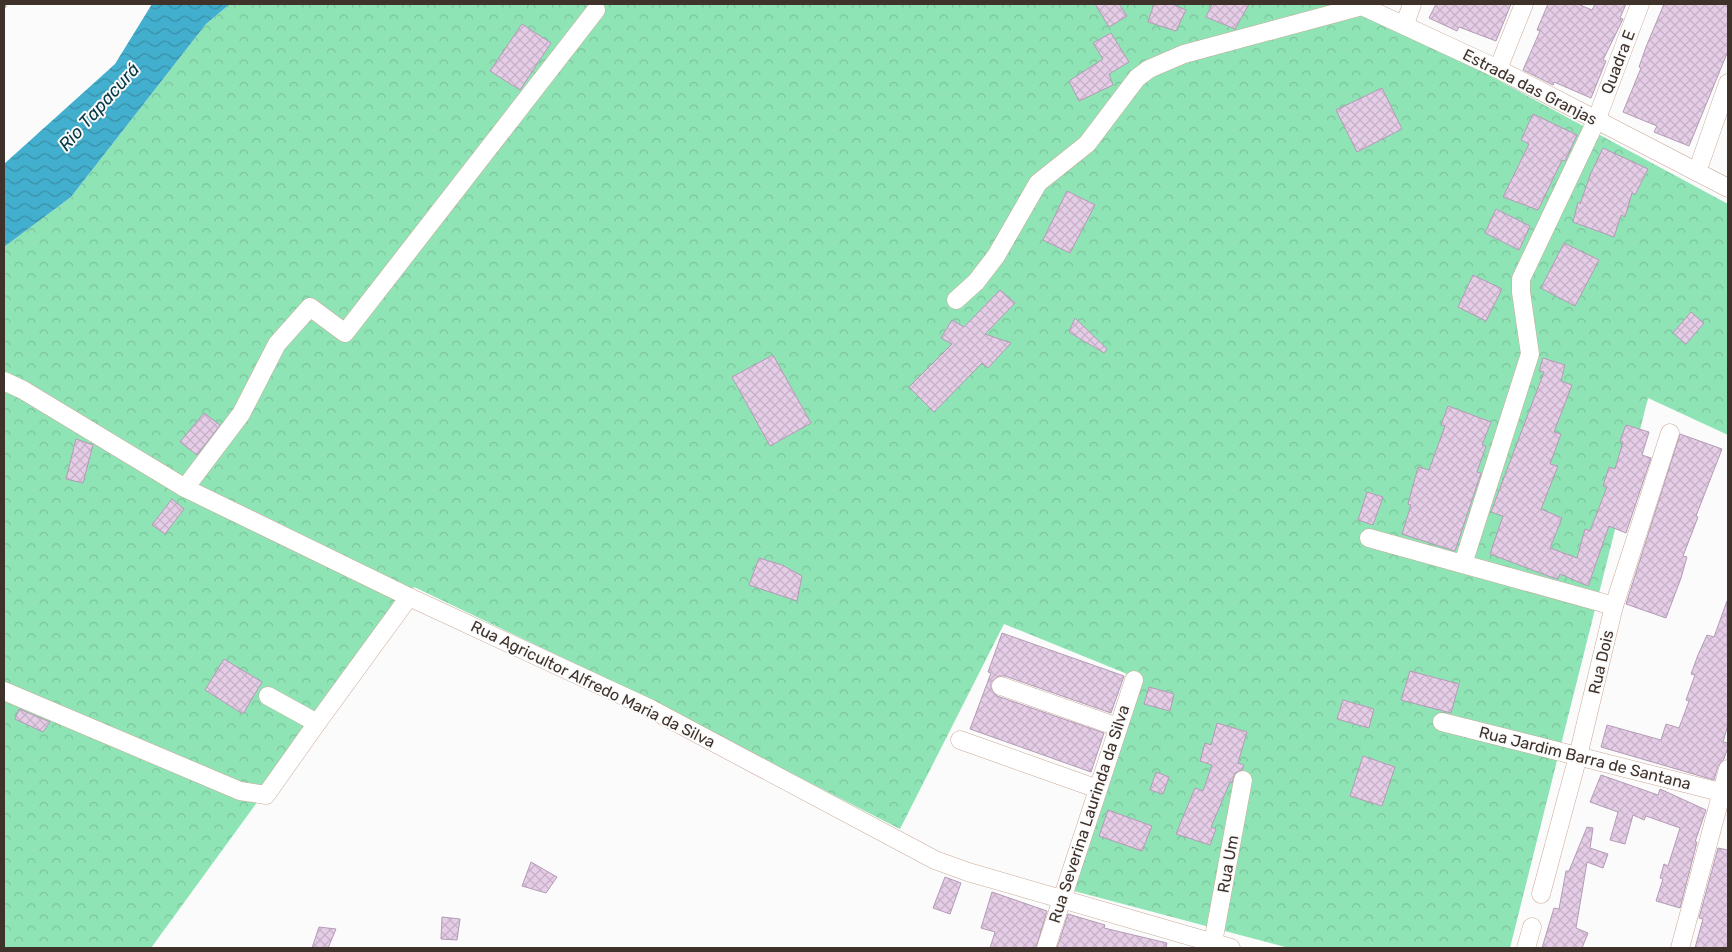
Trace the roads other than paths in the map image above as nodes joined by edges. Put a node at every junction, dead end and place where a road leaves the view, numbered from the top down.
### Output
1 (1412, 4) edge
2 (1524, 4) edge
3 (1640, 4) edge
4 (596, 10) dead end
5 (1405, 24) junction
6 (1498, 69) junction
7 (1728, 83) edge
8 (1596, 121) junction
9 (1697, 172) junction
10 (1728, 188) edge
11 (956, 300) dead end
12 (4, 380) edge
13 (1670, 434) dead end
14 (185, 488) junction
15 (1369, 538) dead end
16 (1463, 564) junction
17 (409, 597) junction
18 (1614, 606) junction
19 (1134, 680) dead end
20 (1000, 686) dead end
21 (4, 691) edge
22 (268, 696) dead end
23 (1442, 722) dead end
24 (317, 723) junction
25 (1118, 727) junction
26 (960, 740) dead end
27 (1578, 756) junction
28 (1728, 769) edge
29 (1243, 780) dead end
30 (1098, 789) junction
31 (1725, 793) edge
32 (1541, 894) dead end
33 (1060, 898) junction
34 (1532, 927) dead end
35 (1213, 946) edge
36 (1046, 948) edge
37 (1231, 948) edge
38 (1526, 948) edge
39 (1680, 948) edge

1 - 5 street
2 - 6 street
3 - 8 street, Quadra E
4 - 14 street
5 - 6 street, Estrada das Granjas
5 - 11 street, Estrada das Granjas
6 - 8 street, Estrada das Granjas
7 - 9 street
8 - 9 street, Estrada das Granjas
8 - 16 street, Quadra E
9 - 10 street, Estrada das Granjas
12 - 14 street, Rua Agricultor Alfredo Maria da Silva
13 - 18 street, Rua Dois
14 - 17 street, Rua Agricultor Alfredo Maria da Silva
15 - 16 street
16 - 18 street
17 - 24 street
17 - 33 street, Rua Agricultor Alfredo Maria da Silva
18 - 27 street, Rua Dois
19 - 25 street, Rua Severina Laurinda da Silva
20 - 25 street
21 - 24 street
22 - 24 street
23 - 27 street, Rua Jardim Barra de Santana
25 - 30 street, Rua Severina Laurinda da Silva
26 - 30 street
27 - 31 street, Rua Jardim Barra de Santana
27 - 32 street, Rua Dois
28 - 31 street
29 - 35 street, Rua Um
30 - 33 street, Rua Severina Laurinda da Silva
31 - 39 street
33 - 35 street, Rua Agricultor Alfredo Maria da Silva
33 - 36 street, Rua Severina Laurinda da Silva
34 - 38 street
35 - 37 street, Rua Agricultor Alfredo Maria da Silva

